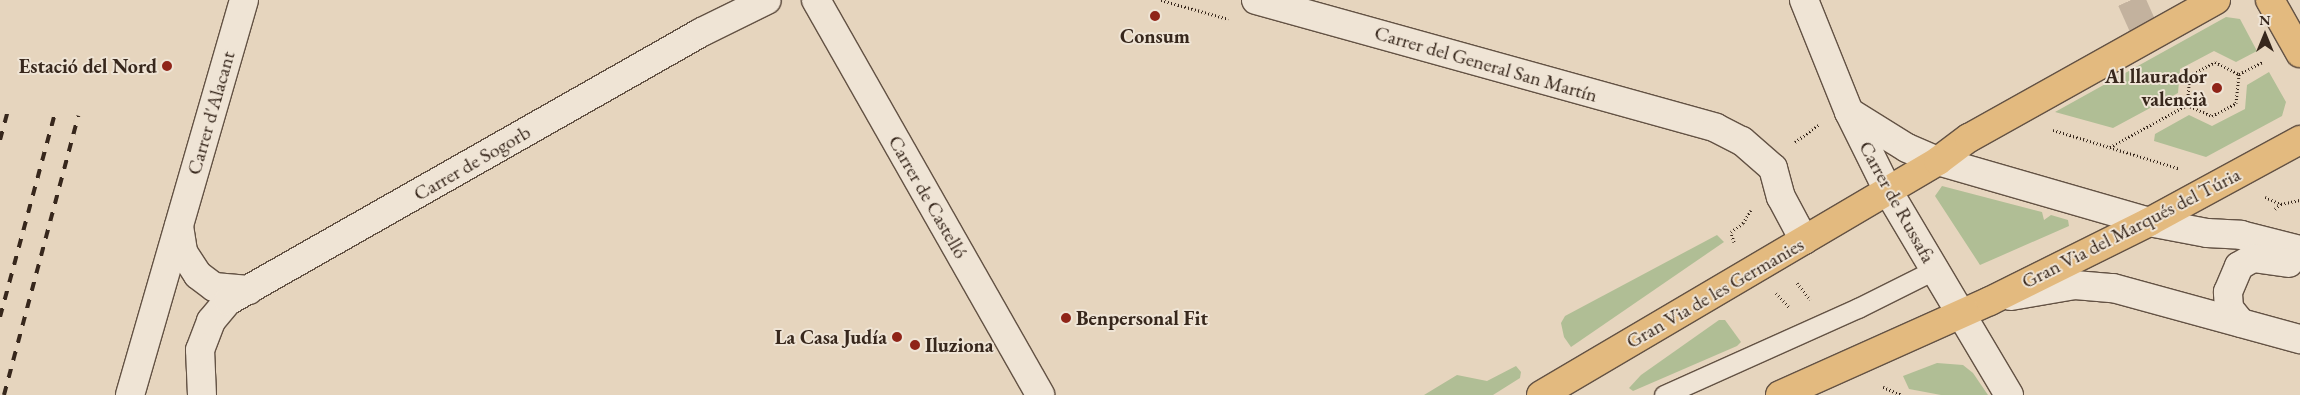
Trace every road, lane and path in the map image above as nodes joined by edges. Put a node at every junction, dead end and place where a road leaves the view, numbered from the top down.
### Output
1 (244, 0) edge
2 (767, 0) edge
3 (816, 0) edge
4 (1256, 0) edge
5 (1804, 0) edge
6 (2216, 0) edge
7 (2270, 0) edge
8 (2300, 53) edge
9 (2263, 62) dead end
10 (2239, 74) junction
11 (2187, 105) junction
12 (1848, 112) junction
13 (2049, 129) dead end
14 (2300, 140) edge
15 (2110, 147) junction
16 (1938, 161) junction
17 (1773, 168) junction
18 (2184, 170) dead end
19 (1888, 191) junction
20 (2262, 196) dead end
21 (2300, 200) edge
22 (2148, 222) junction
23 (178, 226) junction
24 (1804, 240) junction
25 (2300, 250) edge
26 (2300, 266) edge
27 (1934, 270) junction
28 (1796, 281) dead end
29 (1771, 287) dead end
30 (249, 290) junction
31 (1990, 301) junction
32 (1813, 302) dead end
33 (1793, 312) dead end
34 (1960, 314) junction
35 (2241, 323) junction
36 (2300, 339) edge
37 (1880, 385) dead end
38 (130, 395) edge
39 (202, 395) edge
40 (1040, 395) edge
41 (1541, 395) edge
42 (1664, 395) edge
43 (1780, 395) edge
44 (1902, 395) edge
45 (2010, 395) edge

1 - 23 street, Carrer d'Alacant
2 - 30 street, Carrer de Sogorb
3 - 40 street, Carrer de Castelló
4 - 17 street, Carrer del General San Martín
5 - 12 street, Carrer de Russafa
6 - 16 main road
7 - 8 main road
9 - 10 path
10 - 11 path
10 - 11 path
11 - 15 path
12 - 16 street
12 - 17 path
12 - 19 street, Carrer de Russafa
13 - 15 path
14 - 22 main road, Gran Via del Marqués del Túria
15 - 18 path
16 - 19 main road
16 - 22 street
17 - 24 street
19 - 24 main road, Gran Via de les Germanies
19 - 27 street, Carrer de Russafa
20 - 21 path
22 - 25 street
22 - 31 main road, Gran Via del Marqués del Túria
23 - 30 street, Carrer d'Alacant
23 - 38 street, Carrer d'Alacant
24 - 41 main road, Gran Via de les Germanies
26 - 35 street
27 - 34 street, Carrer de Russafa
27 - 42 lane
28 - 32 path
29 - 33 path
30 - 39 street, Carrer de Sogorb
31 - 34 main road, Gran Via del Marqués del Túria
31 - 35 street
34 - 43 main road
34 - 45 street, Carrer de Russafa
35 - 36 street
37 - 44 path

